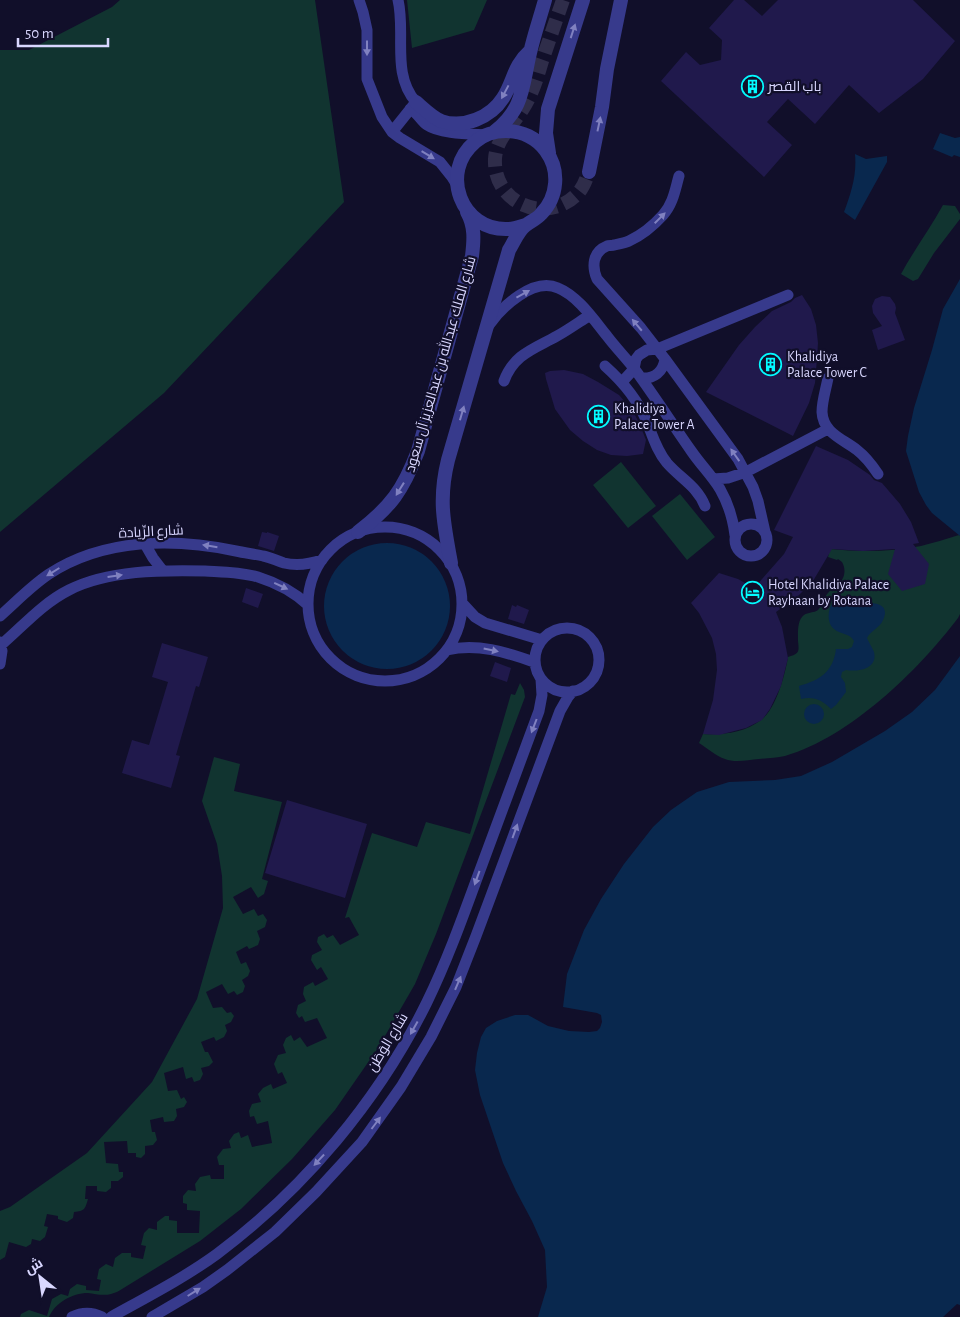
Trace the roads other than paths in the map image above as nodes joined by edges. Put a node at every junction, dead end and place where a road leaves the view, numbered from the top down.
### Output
1 (359, 0) edge
2 (398, 0) edge
3 (545, 0) edge
4 (583, 0) edge
5 (621, 0) edge
6 (530, 51) junction
7 (413, 105) junction
8 (392, 132) junction
9 (490, 133) junction
10 (549, 156) junction
11 (589, 172) tunnel mouth
12 (679, 176) dead end
13 (457, 185) junction
14 (466, 209) junction
15 (526, 225) junction
16 (788, 295) dead end
17 (590, 315) junction
18 (488, 326) junction
19 (657, 348) junction
20 (665, 359) junction
21 (605, 366) dead end
22 (638, 373) junction
23 (828, 378) dead end
24 (504, 380) dead end
25 (622, 382) junction
26 (828, 429) junction
27 (705, 470) junction
28 (746, 472) junction
29 (878, 474) dead end
30 (713, 479) junction
31 (690, 484) junction
32 (705, 506) dead end
33 (358, 532) junction
34 (765, 532) junction
35 (735, 535) junction
36 (145, 544) junction
37 (322, 560) junction
38 (452, 563) junction
39 (164, 571) junction
40 (463, 604) junction
41 (308, 605) junction
42 (0, 616) edge
43 (542, 640) junction
44 (1, 644) edge
45 (447, 650) junction
46 (534, 662) junction
47 (0, 664) edge
48 (541, 679) junction
49 (573, 691) junction
50 (72, 1317) edge
51 (102, 1317) edge
52 (111, 1317) edge
53 (152, 1317) edge

1 -> 8 street
2 - 7 street
3 - 6 street
10 -> 4 street
11 -> 5 street
6 -> 7 street
6 - 9 street
7 - 8 street
7 - 9 street
8 -> 13 street
9 - 10 street
9 - 13 street
10 - 15 street
19 -> 12 street
13 - 14 street
14 - 15 street
14 -> 33 street, شارع الملك عبدالله بن عبدالعزيز آل سعود
15 - 18 street
16 - 19 street
18 -> 17 street
17 - 22 street
17 - 24 street
38 -> 18 street
19 - 20 street
19 - 22 street
20 - 22 street
28 -> 20 street
21 - 25 street
22 - 25 street
22 - 27 street
23 - 26 street
25 - 31 street
26 - 28 street
26 - 29 street
27 - 30 street
27 - 31 street
28 - 30 street
28 - 34 street
30 - 35 street
31 - 32 street
33 - 37 street
33 - 38 street
34 - 35 street
34 - 35 street
37 -> 36 street, شارع الرِّيادة
36 - 39 street
36 -> 42 street, شارع الرِّيادة
37 - 41 street
38 - 40 street
39 -> 41 street
44 -> 39 street
40 - 43 street
40 - 45 street
41 - 45 street
43 - 46 street
43 - 49 street
44 - 47 street
45 -> 46 street
46 - 48 street
48 - 49 street
48 -> 52 street, شارع الوَطَن
53 -> 49 street
50 - 51 street

